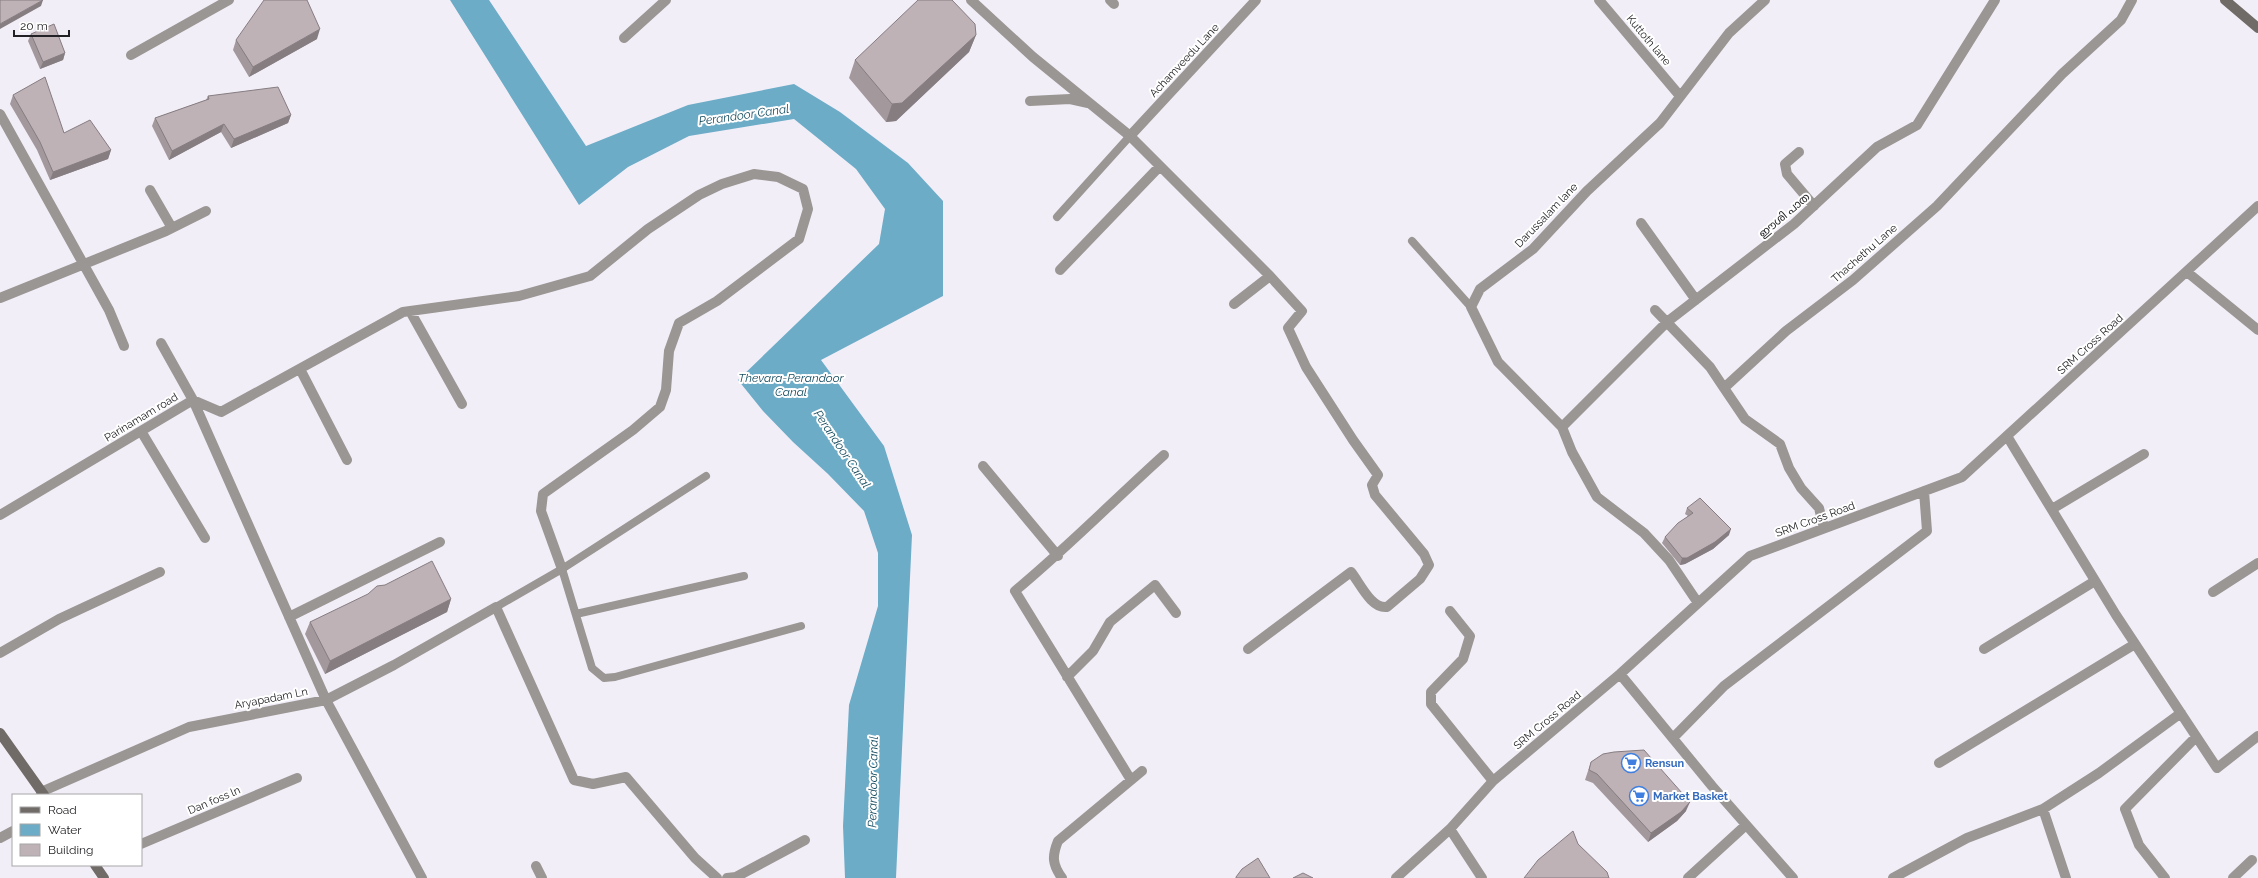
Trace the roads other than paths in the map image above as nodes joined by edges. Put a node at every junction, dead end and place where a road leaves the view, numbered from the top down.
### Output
1 (230, 0) edge
2 (666, 0) edge
3 (971, 0) edge
4 (1599, 0) edge
5 (1765, 0) edge
6 (1994, 0) edge
7 (2132, 0) edge
8 (2225, 0) edge
9 (1252, 2) edge
10 (2258, 28) edge
11 (624, 38) dead end
12 (131, 55) dead end
13 (1680, 96) junction
14 (1030, 101) dead end
15 (1092, 104) junction
16 (0, 114) edge
17 (1130, 136) junction
18 (1799, 152) dead end
19 (1160, 166) junction
20 (150, 190) dead end
21 (1814, 206) junction
22 (2258, 206) edge
23 (206, 211) dead end
24 (1057, 217) dead end
25 (1641, 223) dead end
26 (172, 228) junction
27 (1412, 241) dead end
28 (84, 265) junction
29 (1060, 270) dead end
30 (2187, 272) junction
31 (1270, 276) junction
32 (0, 298) edge
33 (1696, 300) junction
34 (1234, 304) dead end
35 (1471, 307) junction
36 (1655, 310) dead end
37 (407, 311) junction
38 (1667, 322) junction
39 (2258, 330) edge
40 (161, 343) dead end
41 (124, 346) dead end
42 (300, 368) junction
43 (1724, 388) junction
44 (193, 400) junction
45 (462, 404) dead end
46 (1562, 427) junction
47 (141, 431) junction
48 (2007, 436) junction
49 (2144, 454) dead end
50 (1164, 455) dead end
51 (347, 460) dead end
52 (984, 466) dead end
53 (706, 476) dead end
54 (1924, 491) junction
55 (2052, 509) junction
56 (0, 515) edge
57 (1824, 528) junction
58 (205, 538) dead end
59 (440, 542) dead end
60 (1058, 556) junction
61 (2258, 562) edge
62 (562, 569) junction
63 (160, 572) dead end
64 (744, 576) dead end
65 (2095, 581) junction
66 (2213, 592) dead end
67 (1698, 603) junction
68 (496, 607) junction
69 (1450, 611) dead end
70 (1176, 613) dead end
71 (576, 614) junction
72 (289, 617) junction
73 (801, 626) dead end
74 (2135, 644) junction
75 (1248, 649) dead end
76 (1984, 649) dead end
77 (0, 653) edge
78 (1620, 674) junction
79 (1067, 677) junction
80 (326, 700) junction
81 (2181, 713) junction
82 (0, 733) edge
83 (2258, 736) edge
84 (2196, 737) junction
85 (1673, 738) junction
86 (1939, 763) dead end
87 (1142, 771) dead end
88 (296, 778) dead end
89 (1131, 780) junction
90 (1493, 781) junction
91 (42, 794) edge
92 (2043, 809) junction
93 (1746, 825) junction
94 (1450, 829) junction
95 (12, 832) edge
96 (0, 838) edge
97 (805, 840) dead end
98 (142, 844) edge
99 (2252, 860) dead end
100 (96, 866) edge
101 (536, 866) dead end
102 (104, 878) edge
103 (422, 878) edge
104 (542, 878) edge
105 (718, 878) edge
106 (727, 878) edge
107 (1062, 878) edge
108 (1396, 878) edge
109 (1482, 878) edge
110 (1688, 878) edge
111 (1793, 878) edge
112 (1893, 878) edge
113 (2066, 878) edge
114 (2165, 878) edge
115 (2233, 878) edge

1 - 12 street
2 - 11 street
3 - 15 street
4 - 13 street, Kuttoth lane
5 - 13 street, Darussalam lane
6 - 21 street, ഈശി പാത
7 - 43 street, Thachethu Lane
8 - 10 main road
9 - 17 street, Achamveedu Lane
13 - 35 street, Darussalam lane
14 - 15 street
15 - 17 street
16 - 28 street
17 - 19 street
17 - 24 lane
18 - 21 street
19 - 29 street
19 - 31 street
20 - 26 street
21 - 33 street, ഈശി പാത
22 - 30 street, SRM Cross Road
23 - 26 street
25 - 33 street
26 - 28 street
27 - 35 lane
28 - 32 street
28 - 41 street
30 - 39 street
30 - 48 street, SRM Cross Road
31 - 34 street
31 - 75 street
33 - 38 street, ഈശി പാത
35 - 46 street
36 - 38 street
37 - 42 street, Parinamam road
37 - 45 street
37 - 62 street
38 - 43 street
38 - 46 street, ഈശി പാത
40 - 44 street
42 - 44 street, Parinamam road
42 - 51 street
43 - 57 street
44 - 47 street, Parinamam road
44 - 72 street
46 - 67 street
47 - 56 street, Parinamam road
47 - 58 street
48 - 54 street, SRM Cross Road
48 - 55 street
49 - 55 street
50 - 60 street
52 - 60 street
53 - 62 lane
54 - 57 street, SRM Cross Road
54 - 85 street
55 - 65 street
57 - 67 street, SRM Cross Road
59 - 72 street
60 - 79 street
61 - 66 street
62 - 68 lane
62 - 71 lane
63 - 77 street
64 - 71 lane
65 - 74 street
65 - 76 street
67 - 78 street, SRM Cross Road
68 - 80 street, Aryapadam Ln
68 - 105 street
69 - 90 street
70 - 79 street
71 - 73 lane
72 - 80 street
74 - 81 street
74 - 86 street
78 - 85 street
78 - 90 street, SRM Cross Road
79 - 89 street
80 - 91 street, Aryapadam Ln
80 - 103 street
81 - 84 street
81 - 92 street
82 - 91 main road
83 - 84 street
84 - 114 street
85 - 93 street
87 - 89 street
88 - 98 street, Dan foss ln
89 - 107 street
90 - 94 street, SRM Cross Road
92 - 112 street
92 - 113 street
93 - 110 street
93 - 111 street
94 - 108 street, SRM Cross Road
94 - 109 street
95 - 96 street
97 - 106 street
99 - 115 street
100 - 102 main road
101 - 104 street

